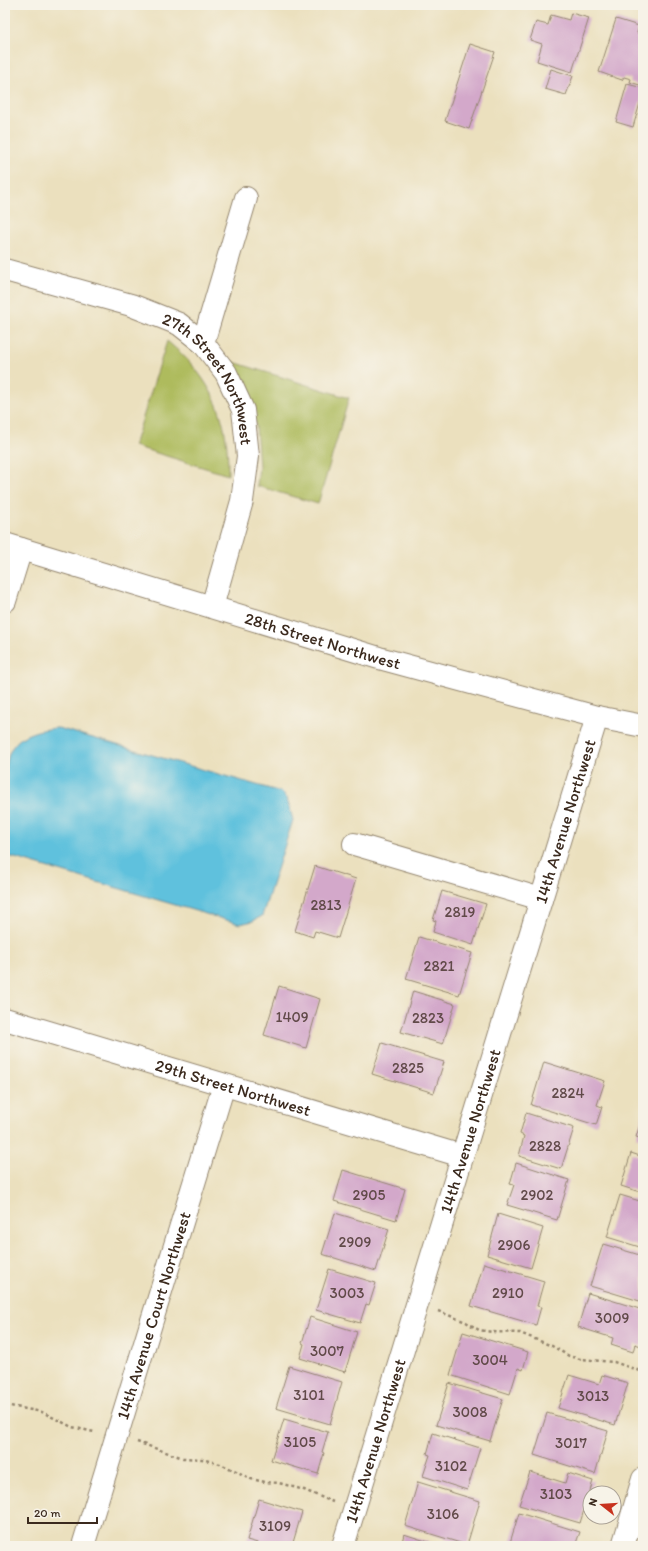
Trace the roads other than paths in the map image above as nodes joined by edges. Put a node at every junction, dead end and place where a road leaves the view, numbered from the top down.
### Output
1 (246, 198) dead end
2 (5, 270) edge
3 (203, 343) junction
4 (13, 546) edge
5 (5, 601) edge
6 (212, 607) junction
7 (597, 717) junction
8 (643, 726) edge
9 (354, 844) dead end
10 (541, 898) junction
11 (5, 1019) edge
12 (224, 1085) junction
13 (462, 1156) junction
14 (642, 1484) edge
15 (83, 1546) edge
16 (343, 1546) edge
17 (623, 1546) edge

1 - 3 street
2 - 3 street, 27th Street Northwest
3 - 6 street, 27th Street Northwest
4 - 5 street
4 - 6 street, 28th Street Northwest
6 - 7 street, 28th Street Northwest
7 - 8 street, 28th Street Northwest
7 - 10 street, 14th Avenue Northwest
9 - 10 street
10 - 13 street, 14th Avenue Northwest
11 - 12 street, 29th Street Northwest
12 - 13 street, 29th Street Northwest
12 - 15 street, 14th Avenue Court Northwest
13 - 16 street, 14th Avenue Northwest
14 - 17 street

